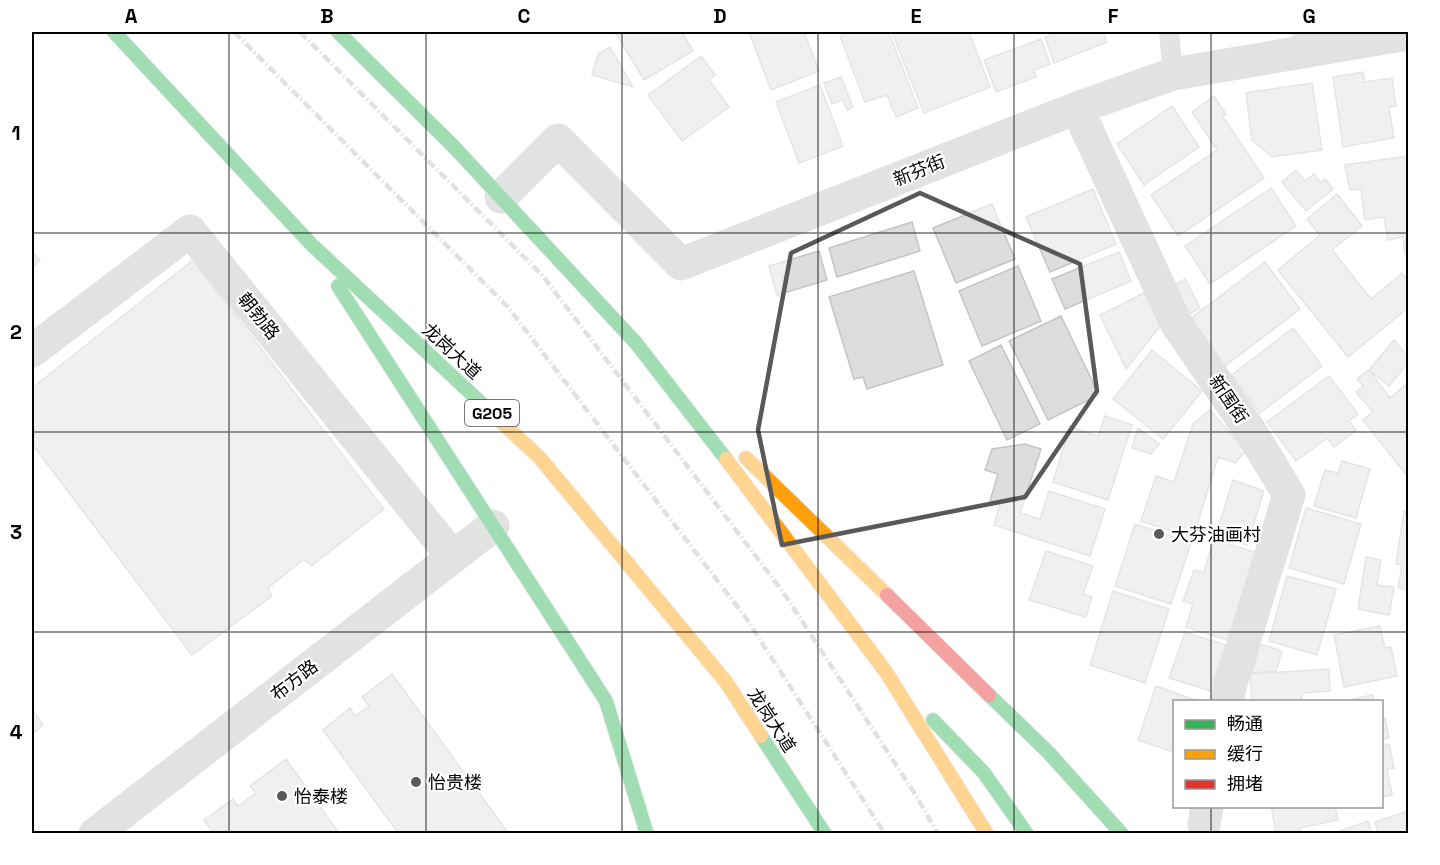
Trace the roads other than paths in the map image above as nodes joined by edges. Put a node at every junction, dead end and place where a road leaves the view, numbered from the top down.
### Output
1 (114, 32) edge
2 (338, 32) edge
3 (1169, 32) edge
4 (1408, 33) edge
5 (1304, 42) edge
6 (1173, 74) junction
7 (1077, 108) junction
8 (501, 197) junction
9 (311, 244) junction
10 (32, 351) edge
11 (661, 375) junction
12 (493, 526) junction
13 (453, 557) junction
14 (886, 672) junction
15 (1227, 700) edge
16 (95, 834) edge
17 (647, 834) edge
18 (825, 834) edge
19 (987, 834) edge
20 (1027, 834) edge
21 (1122, 834) edge

1 - 9 highway, 龙岗大道 / G205
2 - 8 highway
3 - 6 lane
4 - 5 street, 新芬街
5 - 6 street, 新芬街
6 - 7 street, 新芬街
7 - 8 street, 新芬街
7 - 15 street, 新围街
8 - 11 highway
9 - 12 highway
9 - 18 highway, 龙岗大道 / G205
10 - 13 street, 朝勃路
11 - 14 highway
11 - 21 highway
12 - 13 street, 布方路
12 - 17 highway
13 - 16 street, 布方路
14 - 19 highway
14 - 20 highway

